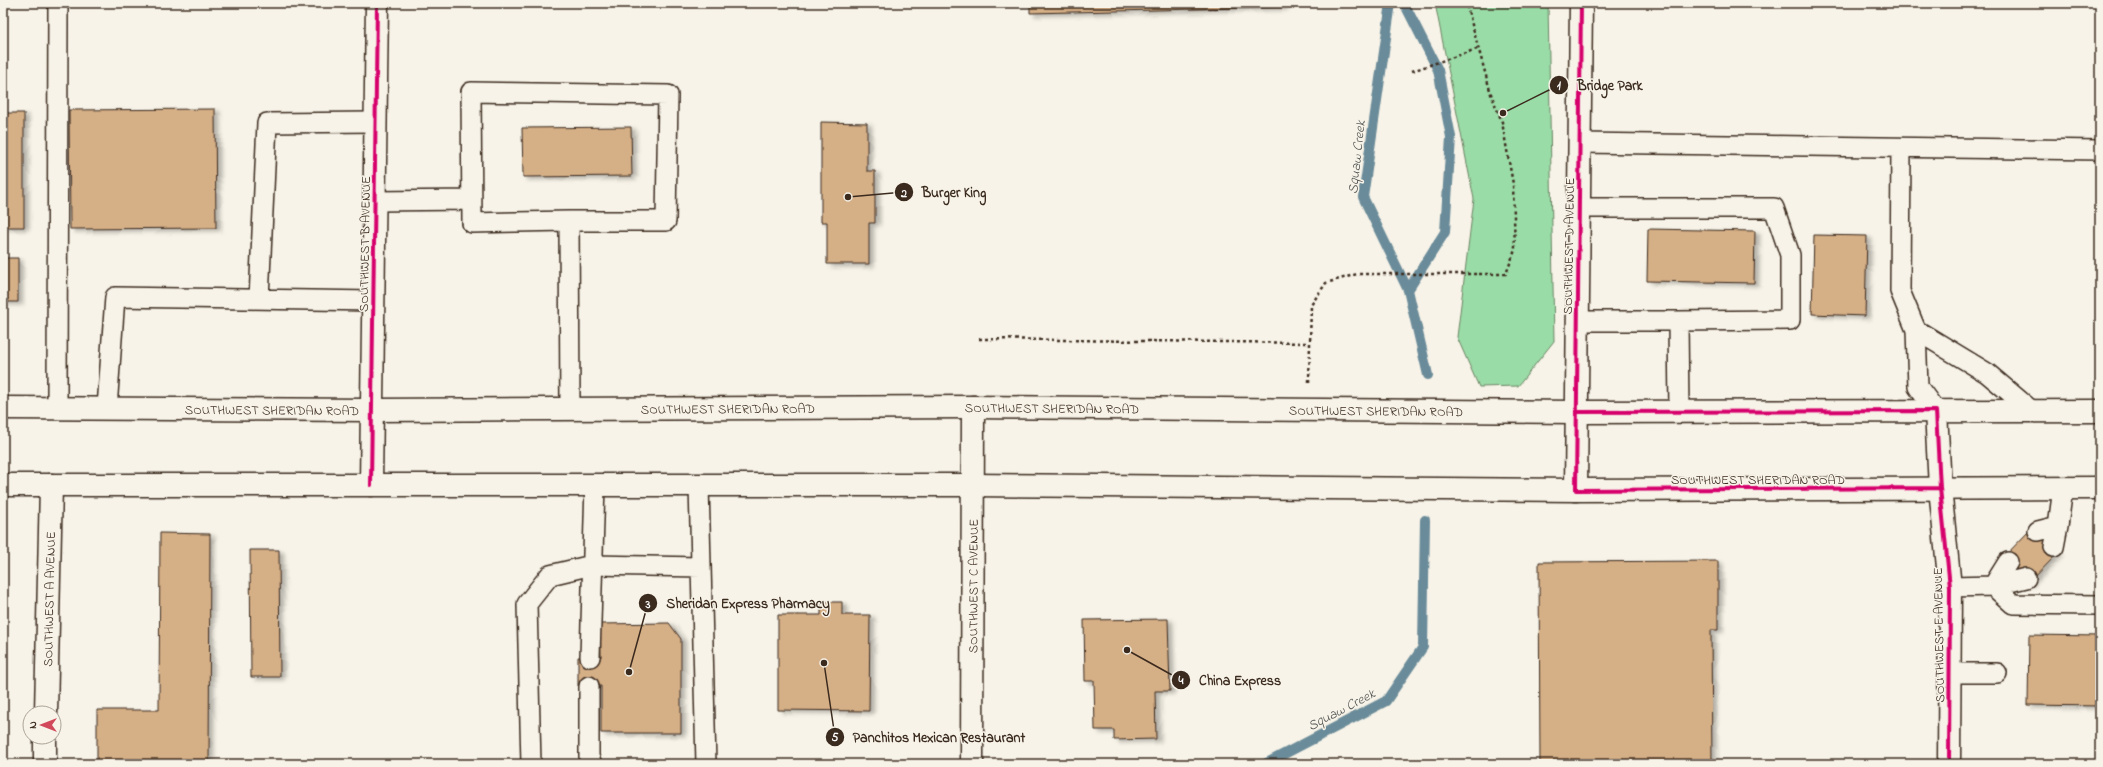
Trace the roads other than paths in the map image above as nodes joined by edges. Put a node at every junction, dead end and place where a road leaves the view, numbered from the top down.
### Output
1 (58, 3) edge
2 (376, 3) edge
3 (1581, 3) edge
4 (375, 122) junction
5 (1579, 143) junction
6 (1901, 148) junction
7 (2100, 150) edge
8 (471, 200) junction
9 (375, 201) junction
10 (1579, 208) junction
11 (569, 221) junction
12 (259, 299) junction
13 (373, 301) junction
14 (1578, 321) junction
15 (1678, 321) junction
16 (1916, 330) junction
17 (973, 407) junction
18 (3, 408) edge
19 (57, 408) junction
20 (107, 408) junction
21 (570, 409) junction
22 (372, 410) junction
23 (1936, 411) junction
24 (2032, 411) junction
25 (2100, 411) edge
26 (1576, 412) junction
27 (1679, 412) junction
28 (51, 484) junction
29 (371, 484) junction
30 (595, 484) junction
31 (699, 484) junction
32 (973, 484) junction
33 (3, 485) edge
34 (1940, 488) junction
35 (2063, 488) junction
36 (2100, 488) edge
37 (1576, 490) junction
38 (2058, 526) junction
39 (2038, 531) dead end
40 (2054, 547) dead end
41 (2008, 562) dead end
42 (592, 565) junction
43 (701, 567) junction
44 (2026, 578) dead end
45 (1994, 586) junction
46 (1950, 587) junction
47 (2100, 605) edge
48 (590, 657) dead end
49 (1950, 673) junction
50 (1997, 673) dead end
51 (590, 686) dead end
52 (46, 705) edge
53 (45, 745) edge
54 (45, 764) edge
55 (531, 764) edge
56 (592, 764) edge
57 (706, 764) edge
58 (972, 764) edge
59 (1949, 764) edge

1 - 19 lane
2 - 4 main road, SOUTHWEST B AVENUE
3 - 5 main road, SOUTHWEST D AVENUE
4 - 9 main road, SOUTHWEST B AVENUE
4 - 12 lane
5 - 6 lane
5 - 10 main road, SOUTHWEST D AVENUE
6 - 7 lane
6 - 16 lane
8 - 9 lane
8 - 11 lane
8 - 11 lane
9 - 13 main road, SOUTHWEST B AVENUE
10 - 14 main road, SOUTHWEST D AVENUE
10 - 15 lane
11 - 21 lane
12 - 13 lane
12 - 20 lane
13 - 22 main road, SOUTHWEST B AVENUE
14 - 15 lane
14 - 26 main road, SOUTHWEST D AVENUE
15 - 27 lane
16 - 23 lane
16 - 24 lane
17 - 21 main road, SOUTHWEST SHERIDAN ROAD
17 - 26 main road, SOUTHWEST SHERIDAN ROAD
17 - 32 main road, SOUTHWEST C AVENUE
18 - 19 main road, SOUTHWEST SHERIDAN ROAD
19 - 20 main road, SOUTHWEST SHERIDAN ROAD
20 - 22 main road, SOUTHWEST SHERIDAN ROAD
21 - 22 main road, SOUTHWEST SHERIDAN ROAD
22 - 29 main road, SOUTHWEST B AVENUE
23 - 24 main road, SOUTHWEST SHERIDAN ROAD
23 - 27 main road, SOUTHWEST SHERIDAN ROAD
23 - 34 main road, SOUTHWEST E AVENUE
24 - 25 main road, SOUTHWEST SHERIDAN ROAD
26 - 27 main road, SOUTHWEST SHERIDAN ROAD
26 - 37 main road, SOUTHWEST D AVENUE
28 - 29 main road, SOUTHWEST SHERIDAN ROAD
28 - 33 main road, SOUTHWEST SHERIDAN ROAD
28 - 52 main road, SOUTHWEST A AVENUE
29 - 30 main road, SOUTHWEST SHERIDAN ROAD
30 - 31 main road, SOUTHWEST SHERIDAN ROAD
30 - 42 lane
31 - 32 main road, SOUTHWEST SHERIDAN ROAD
31 - 43 lane
32 - 37 main road, SOUTHWEST SHERIDAN ROAD
32 - 58 main road, SOUTHWEST C AVENUE
34 - 35 main road, SOUTHWEST SHERIDAN ROAD
34 - 37 main road, SOUTHWEST SHERIDAN ROAD
34 - 46 main road, SOUTHWEST E AVENUE
35 - 36 main road, SOUTHWEST SHERIDAN ROAD
35 - 38 lane
38 - 39 lane
38 - 40 lane
41 - 45 lane
42 - 43 lane
42 - 48 lane
42 - 55 lane
43 - 57 lane
44 - 45 lane
45 - 46 lane
45 - 47 lane
46 - 49 main road, SOUTHWEST E AVENUE
49 - 50 lane
49 - 59 main road, SOUTHWEST E AVENUE
51 - 56 lane
53 - 54 main road

